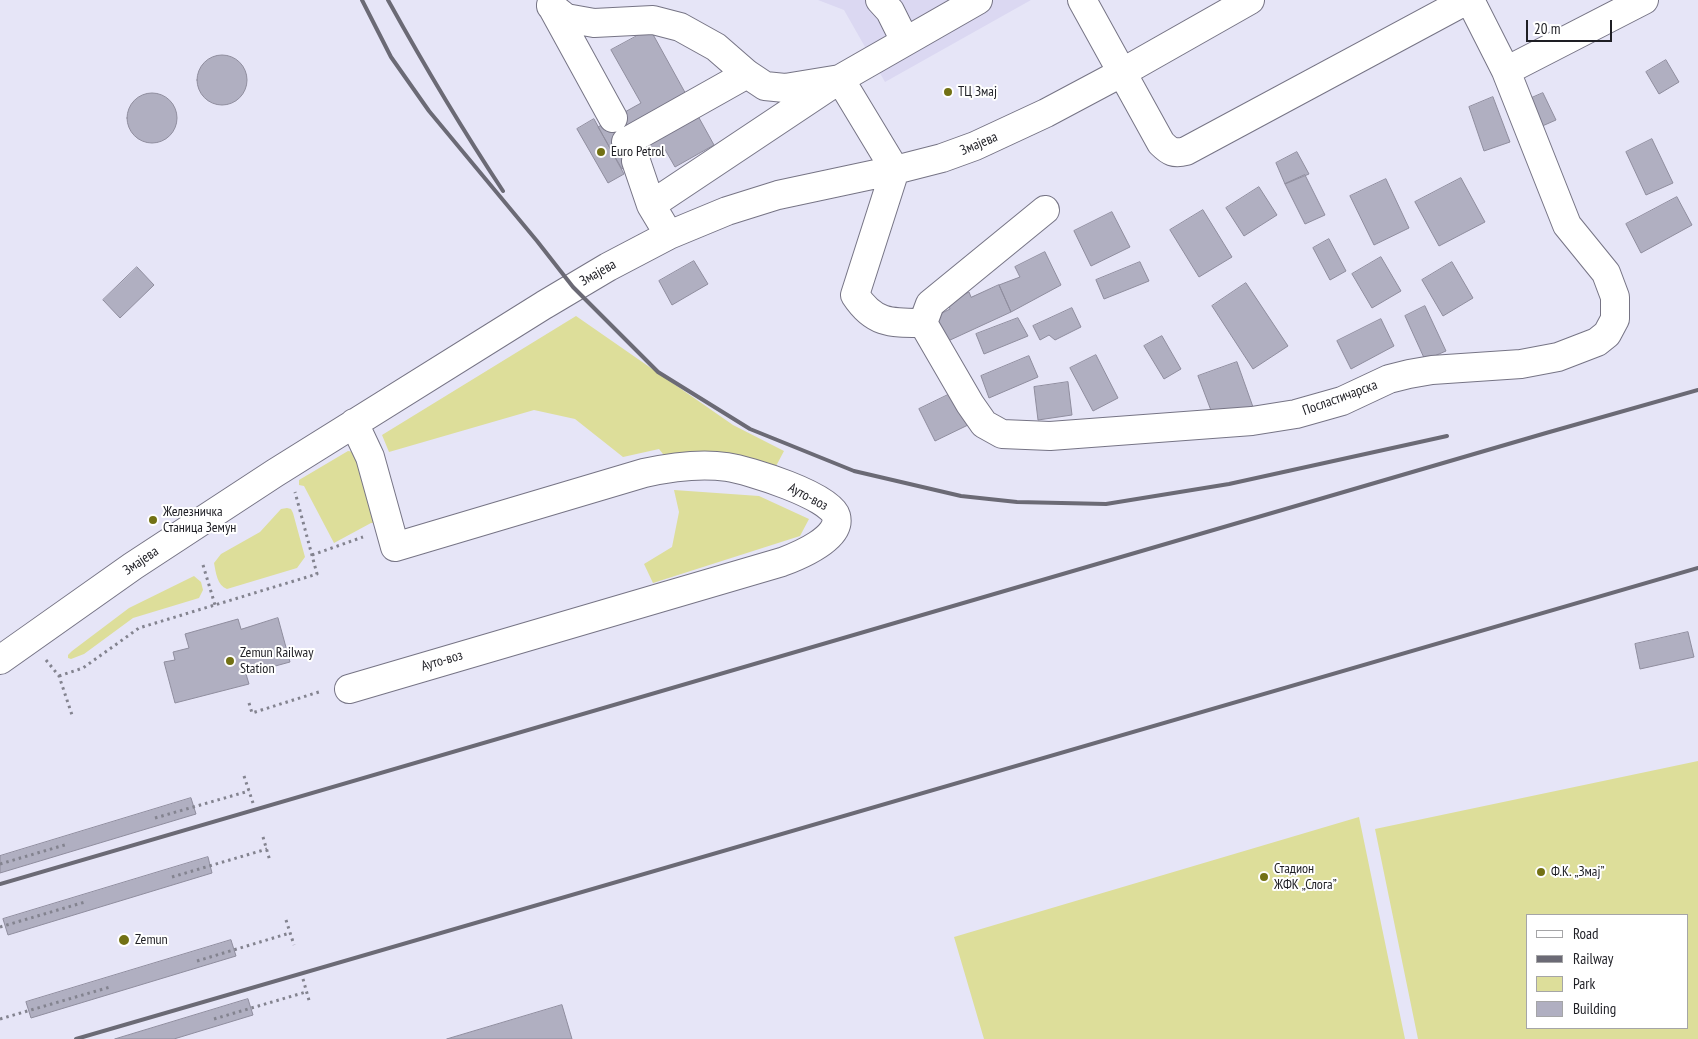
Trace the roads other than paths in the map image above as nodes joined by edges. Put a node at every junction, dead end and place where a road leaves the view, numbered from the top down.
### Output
1 (880, 0) edge
2 (978, 0) edge
3 (1082, 0) edge
4 (1250, 0) edge
5 (1468, 0) edge
6 (1644, 0) edge
7 (550, 3) edge
8 (905, 41) junction
9 (1506, 71) junction
10 (1123, 72) junction
11 (747, 74) junction
12 (840, 79) junction
13 (613, 118) dead end
14 (895, 170) junction
15 (651, 205) junction
16 (1045, 210) dead end
17 (669, 235) junction
18 (923, 323) junction
19 (354, 423) junction
20 (0, 660) edge
21 (348, 689) road end

1 - 8 street
2 - 8 street
3 - 10 street
4 - 10 street, Змајева
5 - 9 street, Посластичарска
5 - 10 street
6 - 9 street
7 - 11 street
7 - 13 street
8 - 12 street
9 - 18 street, Посластичарска
10 - 14 street, Змајева
11 - 12 street
11 - 15 street
12 - 14 street
12 - 15 street
14 - 17 street, Змајева
14 - 18 street
15 - 17 street
16 - 18 street
17 - 19 street, Змајева
19 - 20 street, Змајева
19 - 21 street, Ауто-воз

